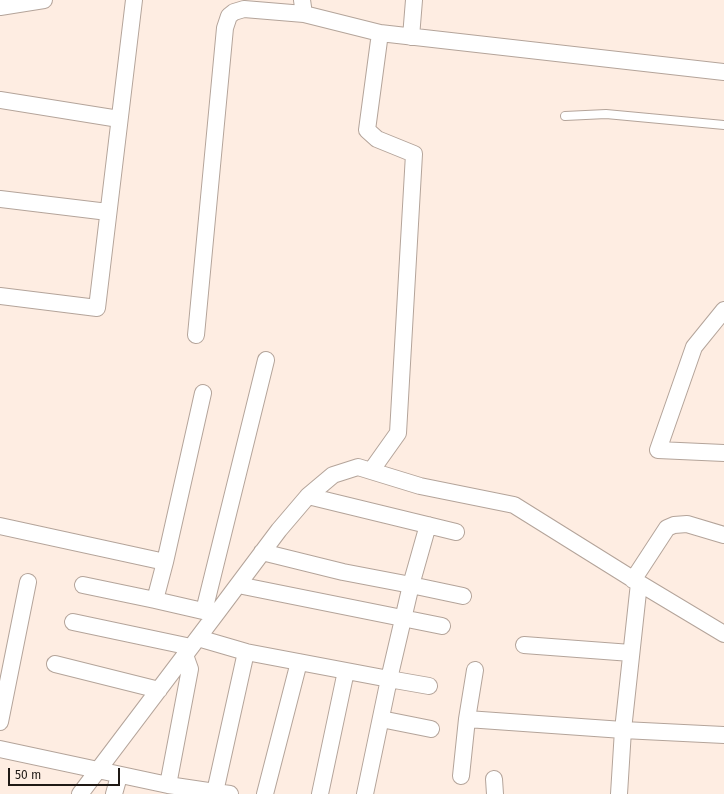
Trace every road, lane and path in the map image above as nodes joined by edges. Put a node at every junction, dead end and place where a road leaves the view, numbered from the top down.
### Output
1 (44, 0) edge
2 (134, 0) edge
3 (414, 0) edge
4 (0, 7) edge
5 (303, 7) edge
6 (380, 34) junction
7 (411, 37) junction
8 (724, 72) edge
9 (0, 100) edge
10 (565, 116) dead end
11 (120, 119) junction
12 (724, 125) edge
13 (0, 199) edge
14 (108, 212) junction
15 (0, 296) edge
16 (724, 310) edge
17 (196, 335) dead end
18 (266, 360) dead end
19 (203, 393) dead end
20 (724, 453) edge
21 (371, 471) junction
22 (308, 496) junction
23 (428, 525) junction
24 (0, 526) edge
25 (456, 532) dead end
26 (724, 535) edge
27 (262, 552) junction
28 (165, 562) junction
29 (636, 581) junction
30 (28, 582) dead end
31 (238, 584) junction
32 (83, 585) dead end
33 (411, 585) junction
34 (463, 596) dead end
35 (155, 600) junction
36 (210, 613) junction
37 (403, 619) junction
38 (74, 622) dead end
39 (442, 626) dead end
40 (724, 634) edge
41 (524, 645) dead end
42 (192, 647) junction
43 (246, 652) junction
44 (631, 653) junction
45 (299, 662) junction
46 (55, 664) dead end
47 (475, 670) dead end
48 (346, 671) junction
49 (389, 679) junction
50 (429, 686) dead end
51 (159, 690) junction
52 (381, 719) junction
53 (467, 719) junction
54 (0, 722) edge
55 (431, 729) dead end
56 (623, 730) junction
57 (724, 735) edge
58 (0, 749) edge
59 (97, 771) junction
60 (119, 776) junction
61 (461, 776) dead end
62 (168, 785) junction
63 (222, 793) edge
64 (80, 794) edge
65 (114, 794) edge
66 (265, 794) edge
67 (320, 794) edge
68 (365, 794) edge
69 (619, 794) edge

1 - 4 street
2 - 11 street
3 - 7 street
5 - 6 street
5 - 17 street
6 - 7 street
6 - 21 street
7 - 8 street
9 - 11 street
10 - 12 lane
11 - 14 street
13 - 14 street
14 - 15 street
16 - 20 street
18 - 36 street
19 - 28 street
21 - 22 street
21 - 29 street
22 - 23 street
22 - 27 street
23 - 25 street
23 - 33 street
24 - 28 street
26 - 29 street
27 - 31 street
27 - 33 street
28 - 35 street
29 - 40 street
29 - 44 street
30 - 54 street
31 - 36 street
31 - 37 street
32 - 35 street
33 - 34 street
33 - 37 street
35 - 36 street
36 - 42 street
37 - 39 street
37 - 49 street
38 - 42 street
41 - 44 street
42 - 43 street
42 - 51 street
42 - 62 street
43 - 45 street
43 - 63 street
44 - 56 street
45 - 48 street
45 - 66 street
46 - 51 street
47 - 53 street
48 - 49 street
48 - 67 street
49 - 50 street
49 - 52 street
51 - 59 street
52 - 55 street
52 - 68 street
53 - 56 street
53 - 61 street
56 - 57 street
56 - 69 street
58 - 59 street
59 - 60 street
59 - 64 street
60 - 62 street
60 - 65 street
62 - 63 street

